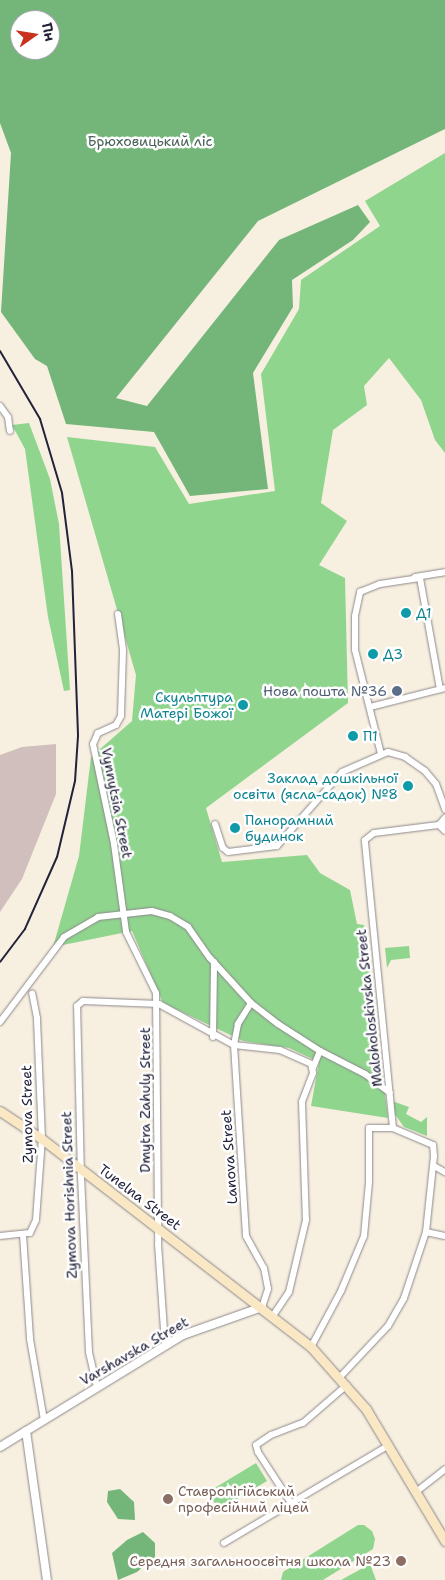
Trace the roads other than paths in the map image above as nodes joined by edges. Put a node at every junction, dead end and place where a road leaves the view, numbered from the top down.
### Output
1 (0, 406) edge
2 (10, 431) dead end
3 (445, 572) edge
4 (415, 577) junction
5 (118, 614) dead end
6 (442, 688) edge
7 (370, 706) junction
8 (381, 754) junction
9 (445, 809) edge
10 (445, 818) edge
11 (216, 824) dead end
12 (442, 824) edge
13 (445, 830) edge
14 (124, 913) junction
15 (214, 962) junction
16 (32, 993) dead end
17 (252, 1003) junction
18 (157, 1004) junction
19 (0, 1022) edge
20 (213, 1037) junction
21 (234, 1045) junction
22 (320, 1051) junction
23 (313, 1068) junction
24 (390, 1093) junction
25 (0, 1111) edge
26 (393, 1128) junction
27 (42, 1139) junction
28 (434, 1166) junction
29 (80, 1170) junction
30 (445, 1172) edge
31 (158, 1229) junction
32 (426, 1232) junction
33 (23, 1234) junction
34 (0, 1236) edge
35 (445, 1236) edge
36 (262, 1308) junction
37 (273, 1316) junction
38 (166, 1345) junction
39 (311, 1347) junction
40 (340, 1377) junction
41 (347, 1385) junction
42 (97, 1387) junction
43 (44, 1420) junction
44 (26, 1431) junction
45 (389, 1445) junction
46 (0, 1447) edge
47 (445, 1469) edge
48 (416, 1492) junction
49 (290, 1503) junction
50 (445, 1539) edge
51 (224, 1543) dead end
52 (47, 1580) edge

1 - 2 street
3 - 4 street
4 - 6 street
4 - 7 street
5 - 14 street, Vynnytsia Street
6 - 7 street
7 - 8 street
8 - 9 street
8 - 11 street
10 - 12 street
12 - 13 street
12 - 24 street, Maloholoskivska Street
14 - 15 street
14 - 18 street, Vynnytsia Street
14 - 19 street
15 - 17 street
15 - 20 street
16 - 27 street, Zymova Street
17 - 21 street, Lanova Street
17 - 22 street
18 - 20 street
18 - 29 street, Zymova Horishnia Street
18 - 31 street, Dmytra Zahuly Street
20 - 21 street
21 - 23 street
21 - 36 street, Lanova Street
22 - 23 street
22 - 24 street
23 - 37 street
24 - 26 street, Maloholoskivska Street
25 - 27 main road, Tunelna Street
26 - 28 street
26 - 39 street
27 - 29 main road, Tunelna Street
27 - 33 street, Zymova Street
28 - 30 street
28 - 32 street
29 - 31 main road, Tunelna Street
29 - 42 street, Zymova Horishnia Street
31 - 36 main road, Tunelna Street
31 - 38 street, Dmytra Zahuly Street
32 - 35 street
32 - 40 street
33 - 34 street
33 - 43 street
36 - 37 main road
36 - 38 street, Varshavska Street
37 - 39 main road
38 - 42 street, Varshavska Street
39 - 40 main road
40 - 41 main road
41 - 45 main road
41 - 49 street
42 - 43 street, Varshavska Street
43 - 44 street, Varshavska Street
44 - 46 street, Varshavska Street
44 - 52 street
45 - 48 main road
45 - 49 street
47 - 48 street
48 - 50 main road
49 - 51 street

